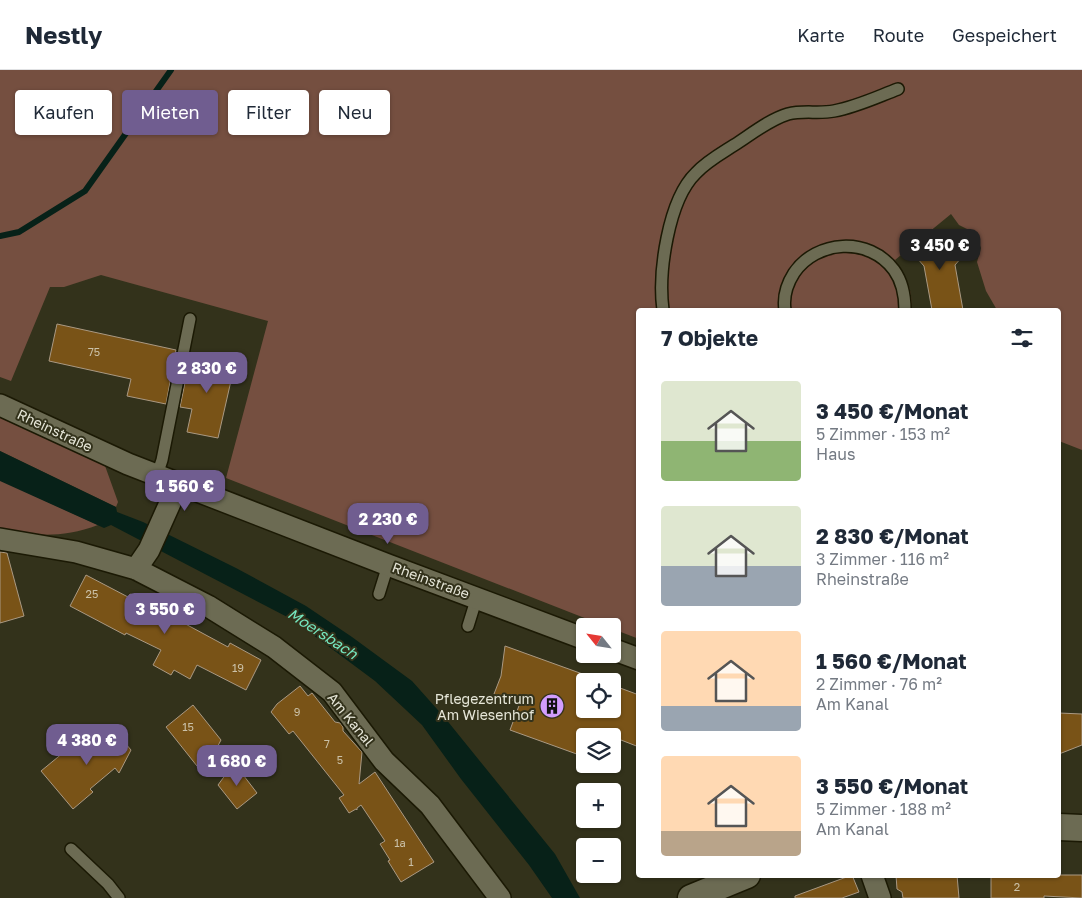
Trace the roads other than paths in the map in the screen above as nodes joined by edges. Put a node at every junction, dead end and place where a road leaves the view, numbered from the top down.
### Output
1 (898, 89) dead end
2 (663, 308) edge
3 (785, 308) edge
4 (905, 308) edge
5 (190, 319) dead end
6 (0, 405) edge
7 (157, 475) junction
8 (179, 483) junction
9 (0, 539) edge
10 (388, 565) junction
11 (136, 569) junction
12 (379, 594) dead end
13 (477, 597) junction
14 (468, 626) dead end
15 (576, 636) edge
16 (621, 652) edge
17 (636, 658) edge
18 (1061, 827) edge
19 (1082, 828) edge
20 (71, 849) dead end
21 (740, 878) edge
22 (873, 878) edge
23 (119, 898) edge
24 (500, 898) edge
25 (691, 898) edge
26 (880, 898) edge

1 - 2 lane
3 - 4 lane
5 - 7 lane
6 - 7 street, Rheinstraße
7 - 8 street, Rheinstraße
8 - 10 street, Rheinstraße
8 - 11 street
9 - 11 street, Am Kanal
10 - 12 lane
10 - 13 street, Rheinstraße
11 - 24 street, Am Kanal
13 - 14 lane
13 - 15 street, Rheinstraße
16 - 17 street
18 - 19 street
20 - 23 lane
21 - 25 street
22 - 26 street

